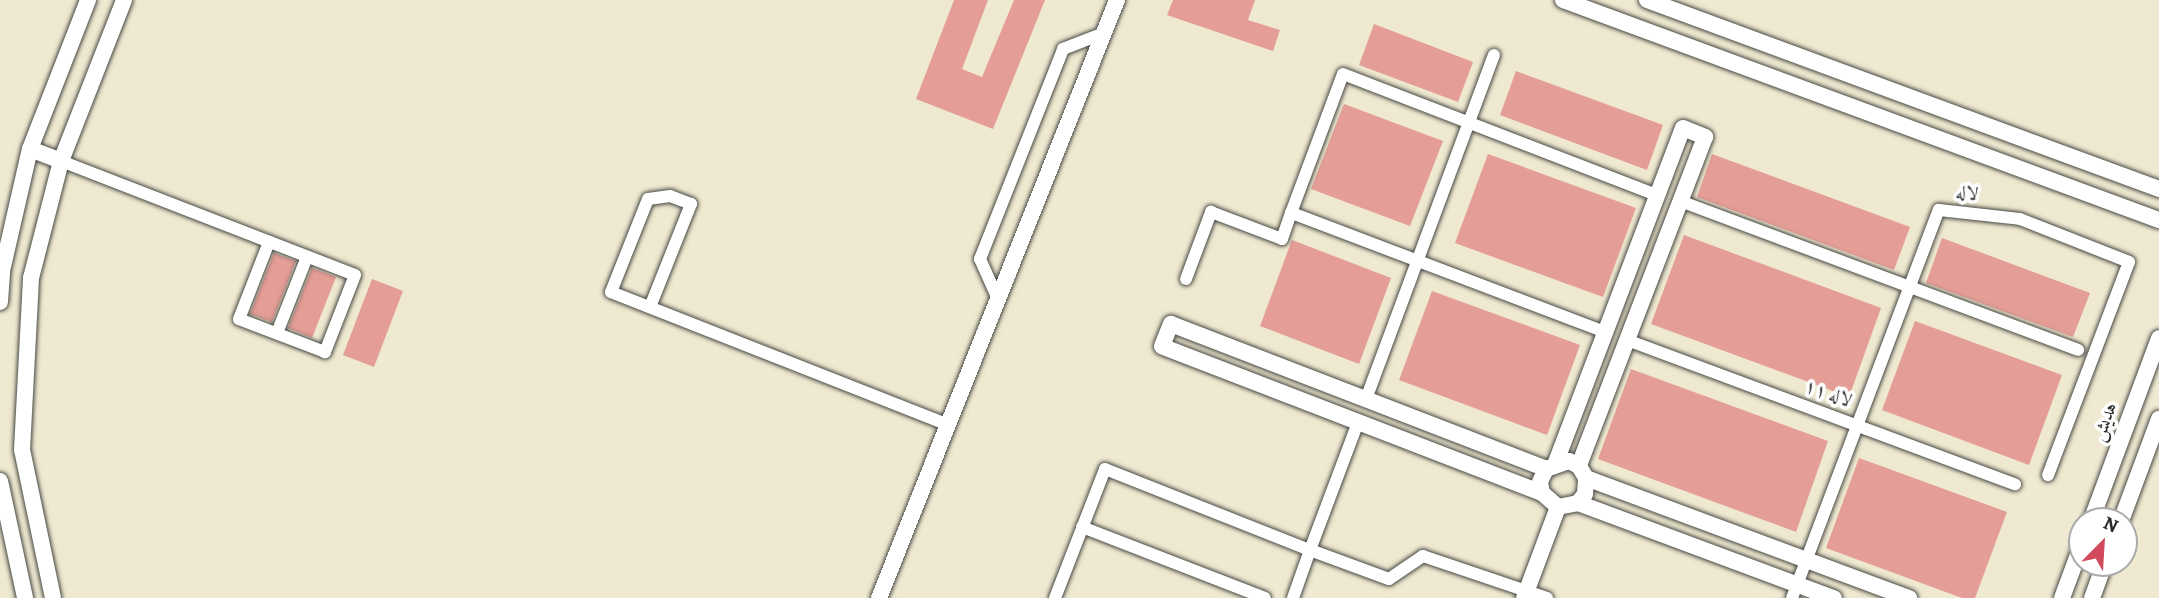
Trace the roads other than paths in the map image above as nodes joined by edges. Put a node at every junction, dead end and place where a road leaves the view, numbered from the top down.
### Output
1 (88, 0) edge
2 (124, 0) edge
3 (1117, 0) edge
4 (1563, 0) edge
5 (1647, 0) edge
6 (1596, 6) edge
7 (1104, 33) junction
8 (1494, 55) dead end
9 (1468, 123) junction
10 (30, 149) junction
11 (61, 161) junction
12 (2159, 188) edge
13 (1657, 195) junction
14 (1680, 201) junction
15 (1291, 213) junction
16 (2159, 220) edge
17 (268, 242) junction
18 (307, 257) junction
19 (1417, 261) junction
20 (1186, 279) dead end
21 (1909, 288) junction
22 (998, 299) junction
23 (0, 302) edge
24 (650, 307) junction
25 (1605, 332) junction
26 (277, 333) junction
27 (2159, 338) edge
28 (1628, 340) junction
29 (2078, 350) dead end
30 (1366, 399) junction
31 (2159, 419) edge
32 (1358, 422) junction
33 (948, 425) junction
34 (1857, 425) junction
35 (1551, 465) junction
36 (1583, 472) junction
37 (2048, 475) dead end
38 (0, 481) edge
39 (2015, 484) dead end
40 (1542, 493) junction
41 (1578, 503) junction
42 (1558, 507) junction
43 (2096, 507) edge
44 (2126, 507) edge
45 (1082, 527) junction
46 (1310, 550) junction
47 (1806, 560) junction
48 (2070, 577) edge
49 (2100, 577) edge
50 (1794, 591) edge
51 (1526, 594) edge
52 (25, 598) edge
53 (52, 598) edge
54 (880, 598) edge
55 (1055, 598) edge
56 (1265, 598) edge
57 (1293, 598) edge
58 (1546, 598) edge
59 (1834, 598) edge
60 (1909, 598) edge
61 (2062, 598) edge
62 (2092, 598) edge

1 - 10 street
2 - 11 street
3 - 7 street
4 - 6 street
5 - 12 street
6 - 16 street
7 - 22 street
7 - 22 street
8 - 9 street
9 - 13 street
9 - 15 street
9 - 19 street
10 - 11 street
10 - 23 street
11 - 17 street
11 - 53 street
13 - 14 street
13 - 25 street
14 - 21 street
14 - 28 street
15 - 19 street
15 - 20 street
17 - 18 street
17 - 26 street
18 - 26 street
18 - 26 street
19 - 25 street
19 - 30 street
21 - 29 street
21 - 34 street, لاله
21 - 37 street, لاله
22 - 33 street
24 - 24 street
24 - 33 street
25 - 35 street
27 - 43 street, هدیش
28 - 34 street, لاله ۱۱
28 - 36 street
30 - 32 street
30 - 32 street
30 - 35 street
31 - 44 street
32 - 40 street
32 - 46 street
33 - 54 street
34 - 39 street, لاله ۱۱
34 - 47 street, لاله
35 - 36 street
35 - 40 street
36 - 41 street
36 - 47 street
38 - 52 street
40 - 42 street
41 - 42 street
41 - 50 street
42 - 51 street
45 - 46 street
45 - 55 street
45 - 56 street
46 - 51 street
46 - 57 street
47 - 50 street, لاله
47 - 60 street
48 - 61 street
49 - 62 street
50 - 59 street
51 - 58 street

